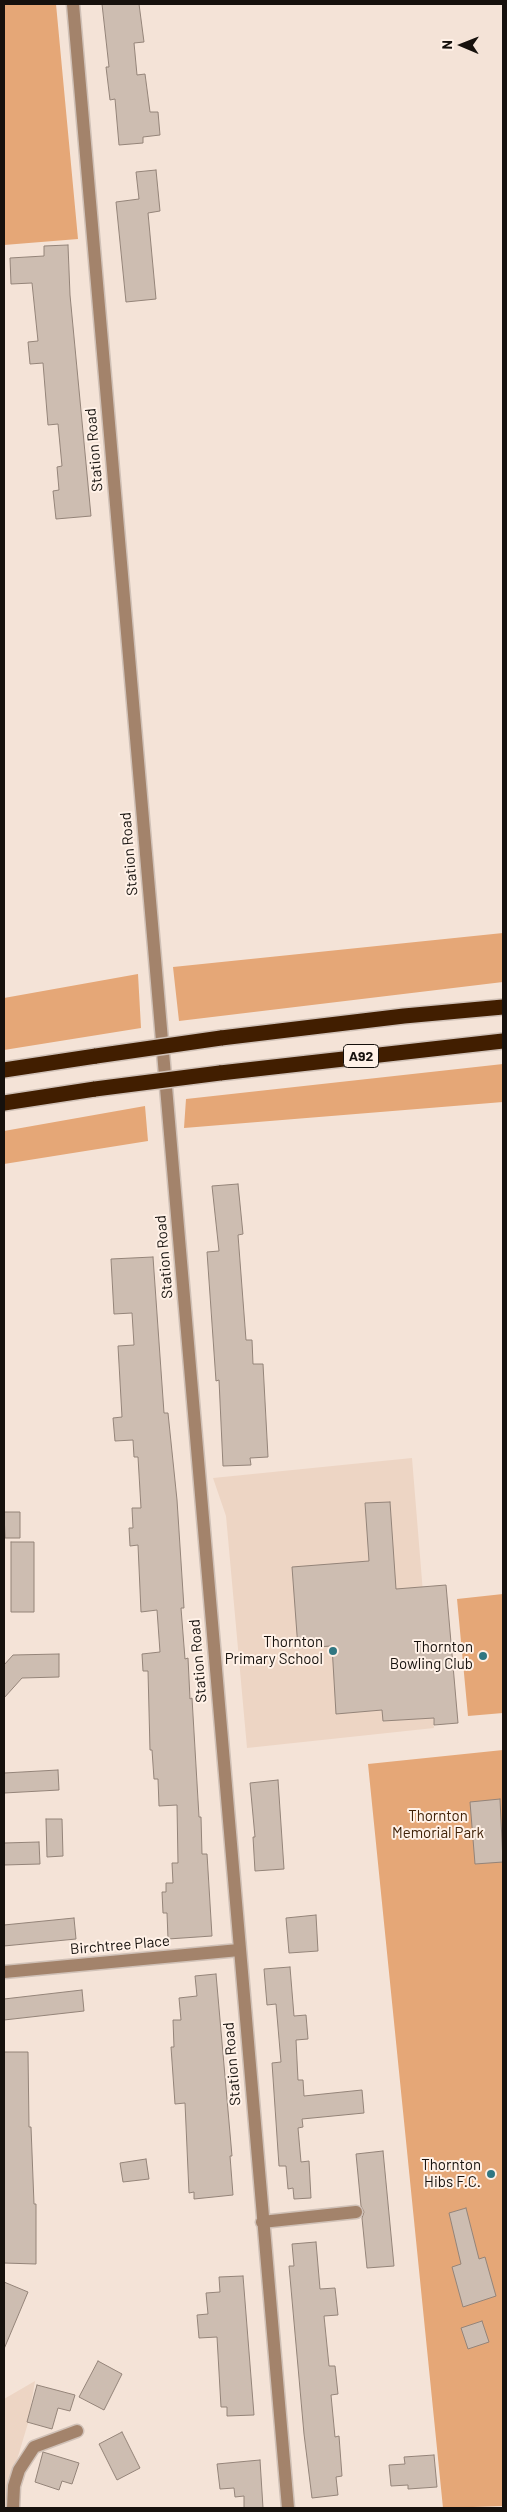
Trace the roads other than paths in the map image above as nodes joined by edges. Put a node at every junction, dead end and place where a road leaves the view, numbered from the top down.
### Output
1 (73, 4) edge
2 (503, 1007) edge
3 (503, 1041) edge
4 (4, 1070) edge
5 (4, 1103) edge
6 (239, 1950) junction
7 (4, 1972) edge
8 (356, 2212) dead end
9 (262, 2222) junction
10 (77, 2431) dead end
11 (13, 2508) edge
12 (288, 2508) edge

1 - 6 street, Station Road
2 - 4 highway, A92, bridge
3 - 5 highway, A92, bridge
6 - 7 street, Birchtree Place
6 - 9 street, Station Road
8 - 9 street
9 - 12 street, Station Road
10 - 11 street

